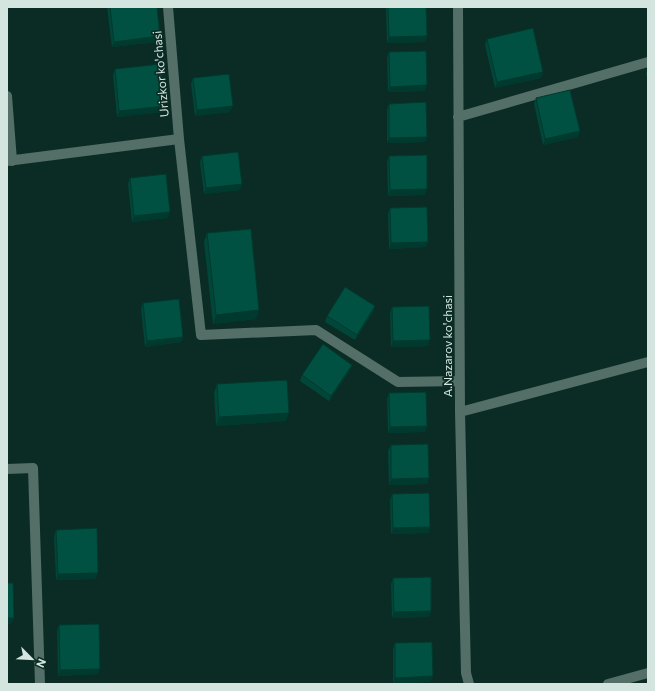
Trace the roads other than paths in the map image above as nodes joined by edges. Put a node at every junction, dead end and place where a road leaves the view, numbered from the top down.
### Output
1 (168, 7) edge
2 (458, 7) edge
3 (648, 62) edge
4 (7, 96) edge
5 (458, 117) junction
6 (179, 139) junction
7 (10, 161) edge
8 (648, 362) edge
9 (460, 381) junction
10 (460, 412) junction
11 (7, 469) edge
12 (648, 673) edge
13 (40, 684) edge
14 (469, 684) edge
15 (608, 684) edge

1 - 6 street, Urizkor ko'chasi
2 - 5 street, A.Nazarov ko'chasi
3 - 5 street
4 - 7 street
5 - 9 street, A.Nazarov ko'chasi
6 - 7 street
6 - 9 street, Urizkor ko'chasi
8 - 10 street
9 - 10 street, A.Nazarov ko'chasi
10 - 14 street, A.Nazarov ko'chasi
11 - 13 street
12 - 15 street

